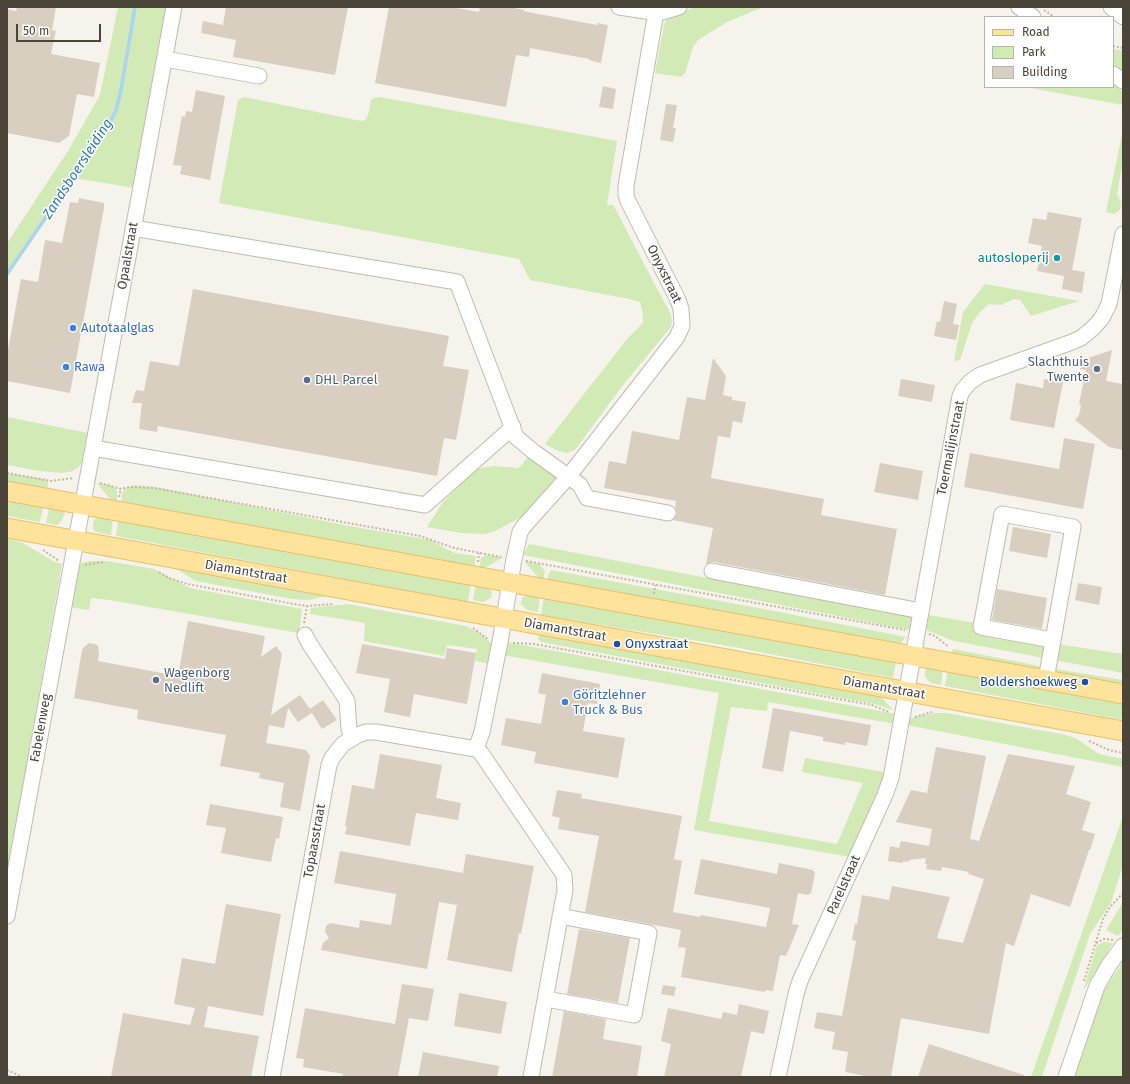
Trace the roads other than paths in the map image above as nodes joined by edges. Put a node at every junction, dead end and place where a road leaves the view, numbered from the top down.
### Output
1 (174, 7) edge
2 (619, 7) edge
3 (679, 7) edge
4 (1019, 7) edge
5 (1111, 7) edge
6 (656, 12) junction
7 (1032, 16) edge
8 (1123, 17) edge
9 (165, 59) junction
10 (1114, 75) edge
11 (259, 76) dead end
12 (1123, 82) edge
13 (133, 228) junction
14 (1123, 234) edge
15 (513, 427) junction
16 (93, 448) junction
17 (568, 477) junction
18 (7, 490) edge
19 (83, 504) junction
20 (668, 513) dead end
21 (7, 528) edge
22 (76, 541) junction
23 (712, 571) dead end
24 (510, 582) junction
25 (921, 611) junction
26 (504, 618) junction
27 (305, 635) road end
28 (1052, 640) junction
29 (913, 655) junction
30 (1046, 680) junction
31 (907, 692) junction
32 (1123, 694) edge
33 (1123, 731) edge
34 (352, 738) junction
35 (476, 749) junction
36 (7, 916) edge
37 (560, 916) junction
38 (1119, 944) edge
39 (546, 999) junction
40 (272, 1077) edge
41 (531, 1077) edge
42 (778, 1077) edge
43 (1066, 1077) edge

1 - 9 street, Opaalstraat
2 - 6 street
3 - 6 street
4 - 7 street
5 - 8 street
6 - 17 street, Onyxstraat
9 - 11 street
9 - 13 street, Opaalstraat
10 - 12 street
13 - 15 street
13 - 16 street, Opaalstraat
14 - 25 street, Toermalijnstraat
15 - 16 street
15 - 17 street
16 - 19 street, Opaalstraat
17 - 20 street
17 - 24 street, Onyxstraat
18 - 19 main road
19 - 22 street, Opaalstraat
19 - 24 main road
21 - 22 main road, Diamantstraat
22 - 26 main road, Diamantstraat
22 - 36 street, Fabelenweg
23 - 25 street
24 - 26 street, Onyxstraat
24 - 29 main road
25 - 29 street, Toermalijnstraat
26 - 31 main road, Diamantstraat
26 - 35 street
27 - 34 street
28 - 28 street
28 - 30 street
29 - 30 main road
29 - 31 street, Toermalijnstraat
30 - 32 main road
31 - 33 main road, Diamantstraat
31 - 42 street, Parelstraat
34 - 35 street, Topaasstraat
34 - 40 street, Topaasstraat
35 - 37 street
37 - 39 street
37 - 39 street
38 - 43 street
39 - 41 street

